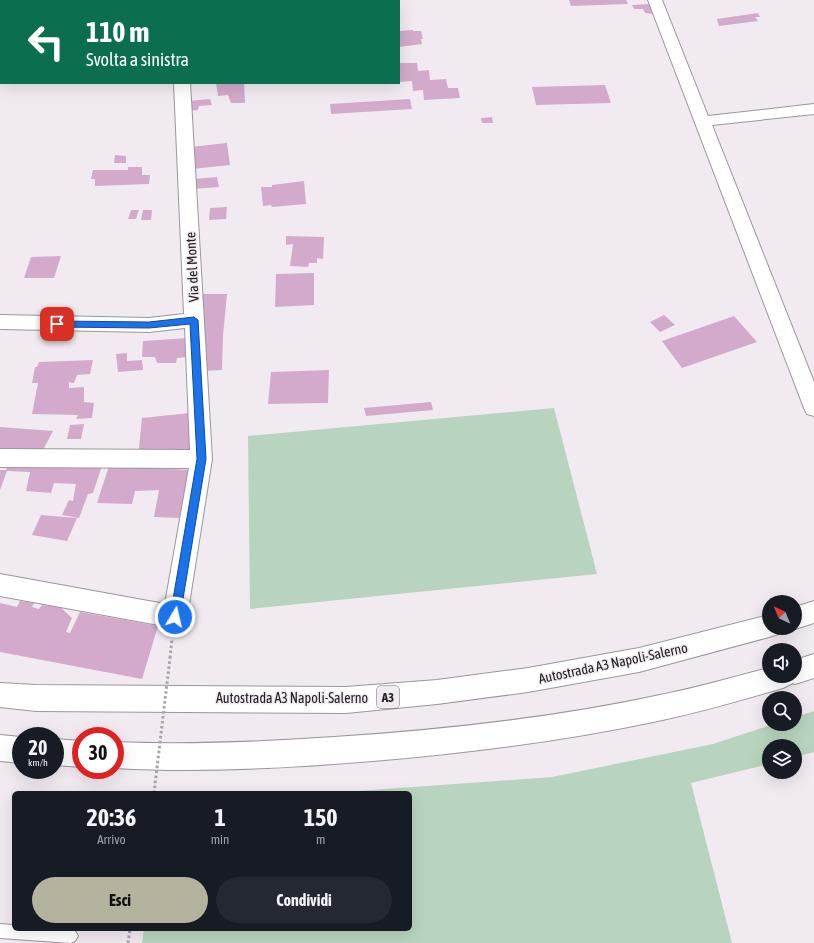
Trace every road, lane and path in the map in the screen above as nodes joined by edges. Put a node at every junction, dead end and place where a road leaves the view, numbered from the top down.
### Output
1 (655, 0) edge
2 (182, 84) edge
3 (814, 109) edge
4 (702, 121) junction
5 (194, 320) junction
6 (0, 322) edge
7 (814, 408) edge
8 (0, 458) edge
9 (201, 459) junction
10 (0, 585) edge
11 (814, 612) edge
12 (802, 616) edge
13 (762, 628) edge
14 (170, 658) dead end
15 (814, 666) edge
16 (802, 670) edge
17 (762, 682) edge
18 (0, 695) edge
19 (0, 748) edge
20 (12, 749) edge
21 (124, 756) edge
22 (154, 791) edge
23 (0, 931) edge
24 (130, 931) edge
25 (70, 936) dead end
26 (128, 943) edge

1 - 4 main road
2 - 5 main road, Via del Monte
3 - 4 main road
4 - 7 main road
5 - 6 main road
5 - 9 main road, Via del Monte
8 - 9 main road
9 - 10 main road, Via del Monte
11 - 12 main road
13 - 18 main road, Autostrada A3 Napoli-Salerno / A3
14 - 22 path, bridge
15 - 16 main road
17 - 21 main road
19 - 20 main road
23 - 25 lane
24 - 26 path

